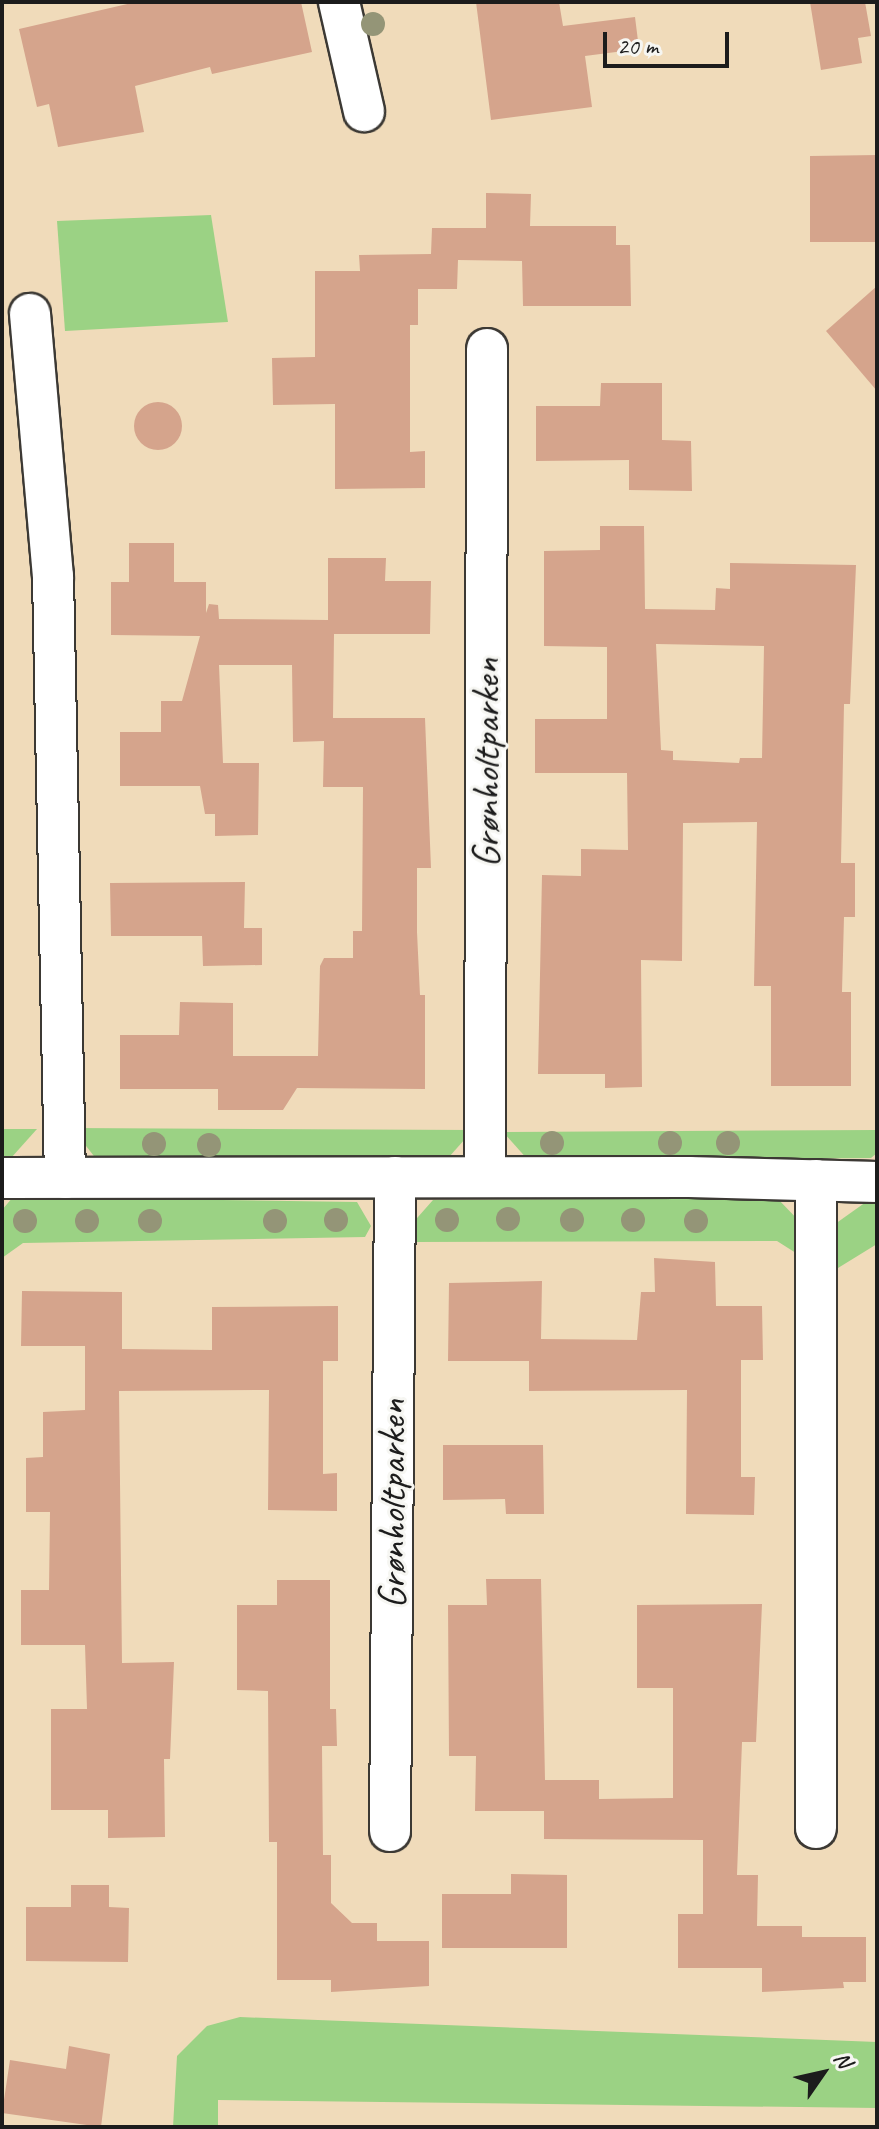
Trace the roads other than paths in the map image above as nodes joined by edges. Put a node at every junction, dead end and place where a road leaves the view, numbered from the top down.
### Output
1 (339, 2) edge
2 (364, 111) dead end
3 (30, 314) dead end
4 (487, 349) dead end
5 (18, 362) edge
6 (395, 1177) junction
7 (485, 1177) junction
8 (2, 1178) edge
9 (65, 1178) junction
10 (816, 1180) junction
11 (877, 1182) edge
12 (816, 1828) dead end
13 (390, 1831) dead end

1 - 2 street
3 - 5 street
4 - 7 street, Grønholtparken
5 - 9 street
6 - 7 street
6 - 9 street
6 - 13 street, Grønholtparken
7 - 10 street
8 - 9 street
10 - 11 street
10 - 12 street

